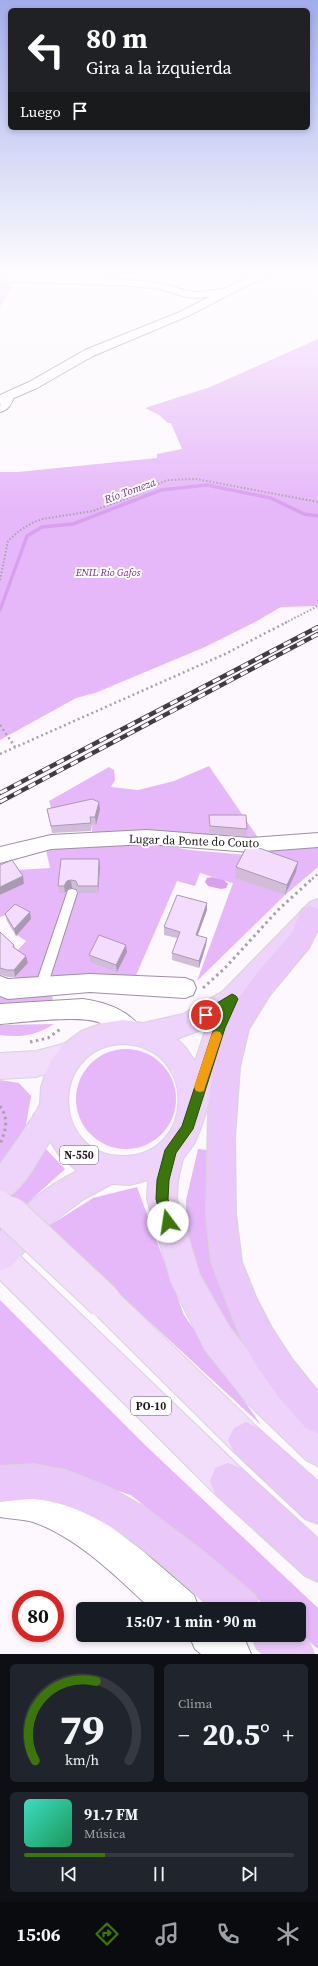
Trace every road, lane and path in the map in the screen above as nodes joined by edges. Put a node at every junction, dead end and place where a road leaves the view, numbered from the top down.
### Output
1 (90, 353) edge
2 (4, 399) edge
3 (0, 409) edge
4 (318, 502) edge
5 (0, 580) edge
6 (318, 606) edge
7 (0, 725) edge
8 (15, 747) junction
9 (0, 754) edge
10 (318, 840) edge
11 (0, 855) edge
12 (72, 893) dead end
13 (314, 912) edge
14 (66, 985) junction
15 (0, 986) edge
16 (41, 987) junction
17 (185, 988) dead end
18 (232, 999) junction
19 (68, 1010) junction
20 (0, 1014) edge
21 (137, 1034) junction
22 (74, 1053) junction
23 (0, 1066) edge
24 (194, 1104) junction
25 (0, 1106) edge
26 (52, 1109) junction
27 (0, 1144) edge
28 (171, 1150) junction
29 (113, 1168) junction
30 (0, 1187) edge
31 (0, 1204) edge
32 (0, 1256) edge
33 (318, 1416) edge
34 (246, 1440) joint
35 (318, 1448) edge
36 (228, 1480) joint
37 (0, 1484) edge
38 (0, 1499) edge
39 (318, 1506) edge
40 (318, 1563) edge
41 (172, 1602) edge
42 (233, 1602) edge
43 (217, 1642) edge
44 (279, 1642) edge
45 (231, 1654) edge
46 (294, 1654) edge

1 - 2 street
2 - 3 street
4 - 5 path
6 - 8 path
7 - 8 path
8 - 9 path
10 - 11 street, Lugar da Ponte do Couto
12 - 16 lane
13 - 18 highway, N-550
13 - 33 highway
14 - 16 street
14 - 17 street
14 - 19 street
15 - 16 street
18 - 21 highway, N-550
18 - 24 highway, N-550
19 - 20 street
19 - 21 street
21 - 22 highway, N-550
21 - 24 highway, N-550
22 - 23 main road
22 - 26 highway, N-550
24 - 28 highway, N-550
25 - 27 path
26 - 29 highway, N-550
26 - 30 highway, N-550
28 - 29 highway, N-550
28 - 35 highway
29 - 32 highway, N-550
31 - 34 main road, bridge
32 - 36 main road, PO-10
34 - 39 highway
36 - 40 highway, PO-10
37 - 42 highway
38 - 41 street
43 - 45 street
44 - 46 highway

